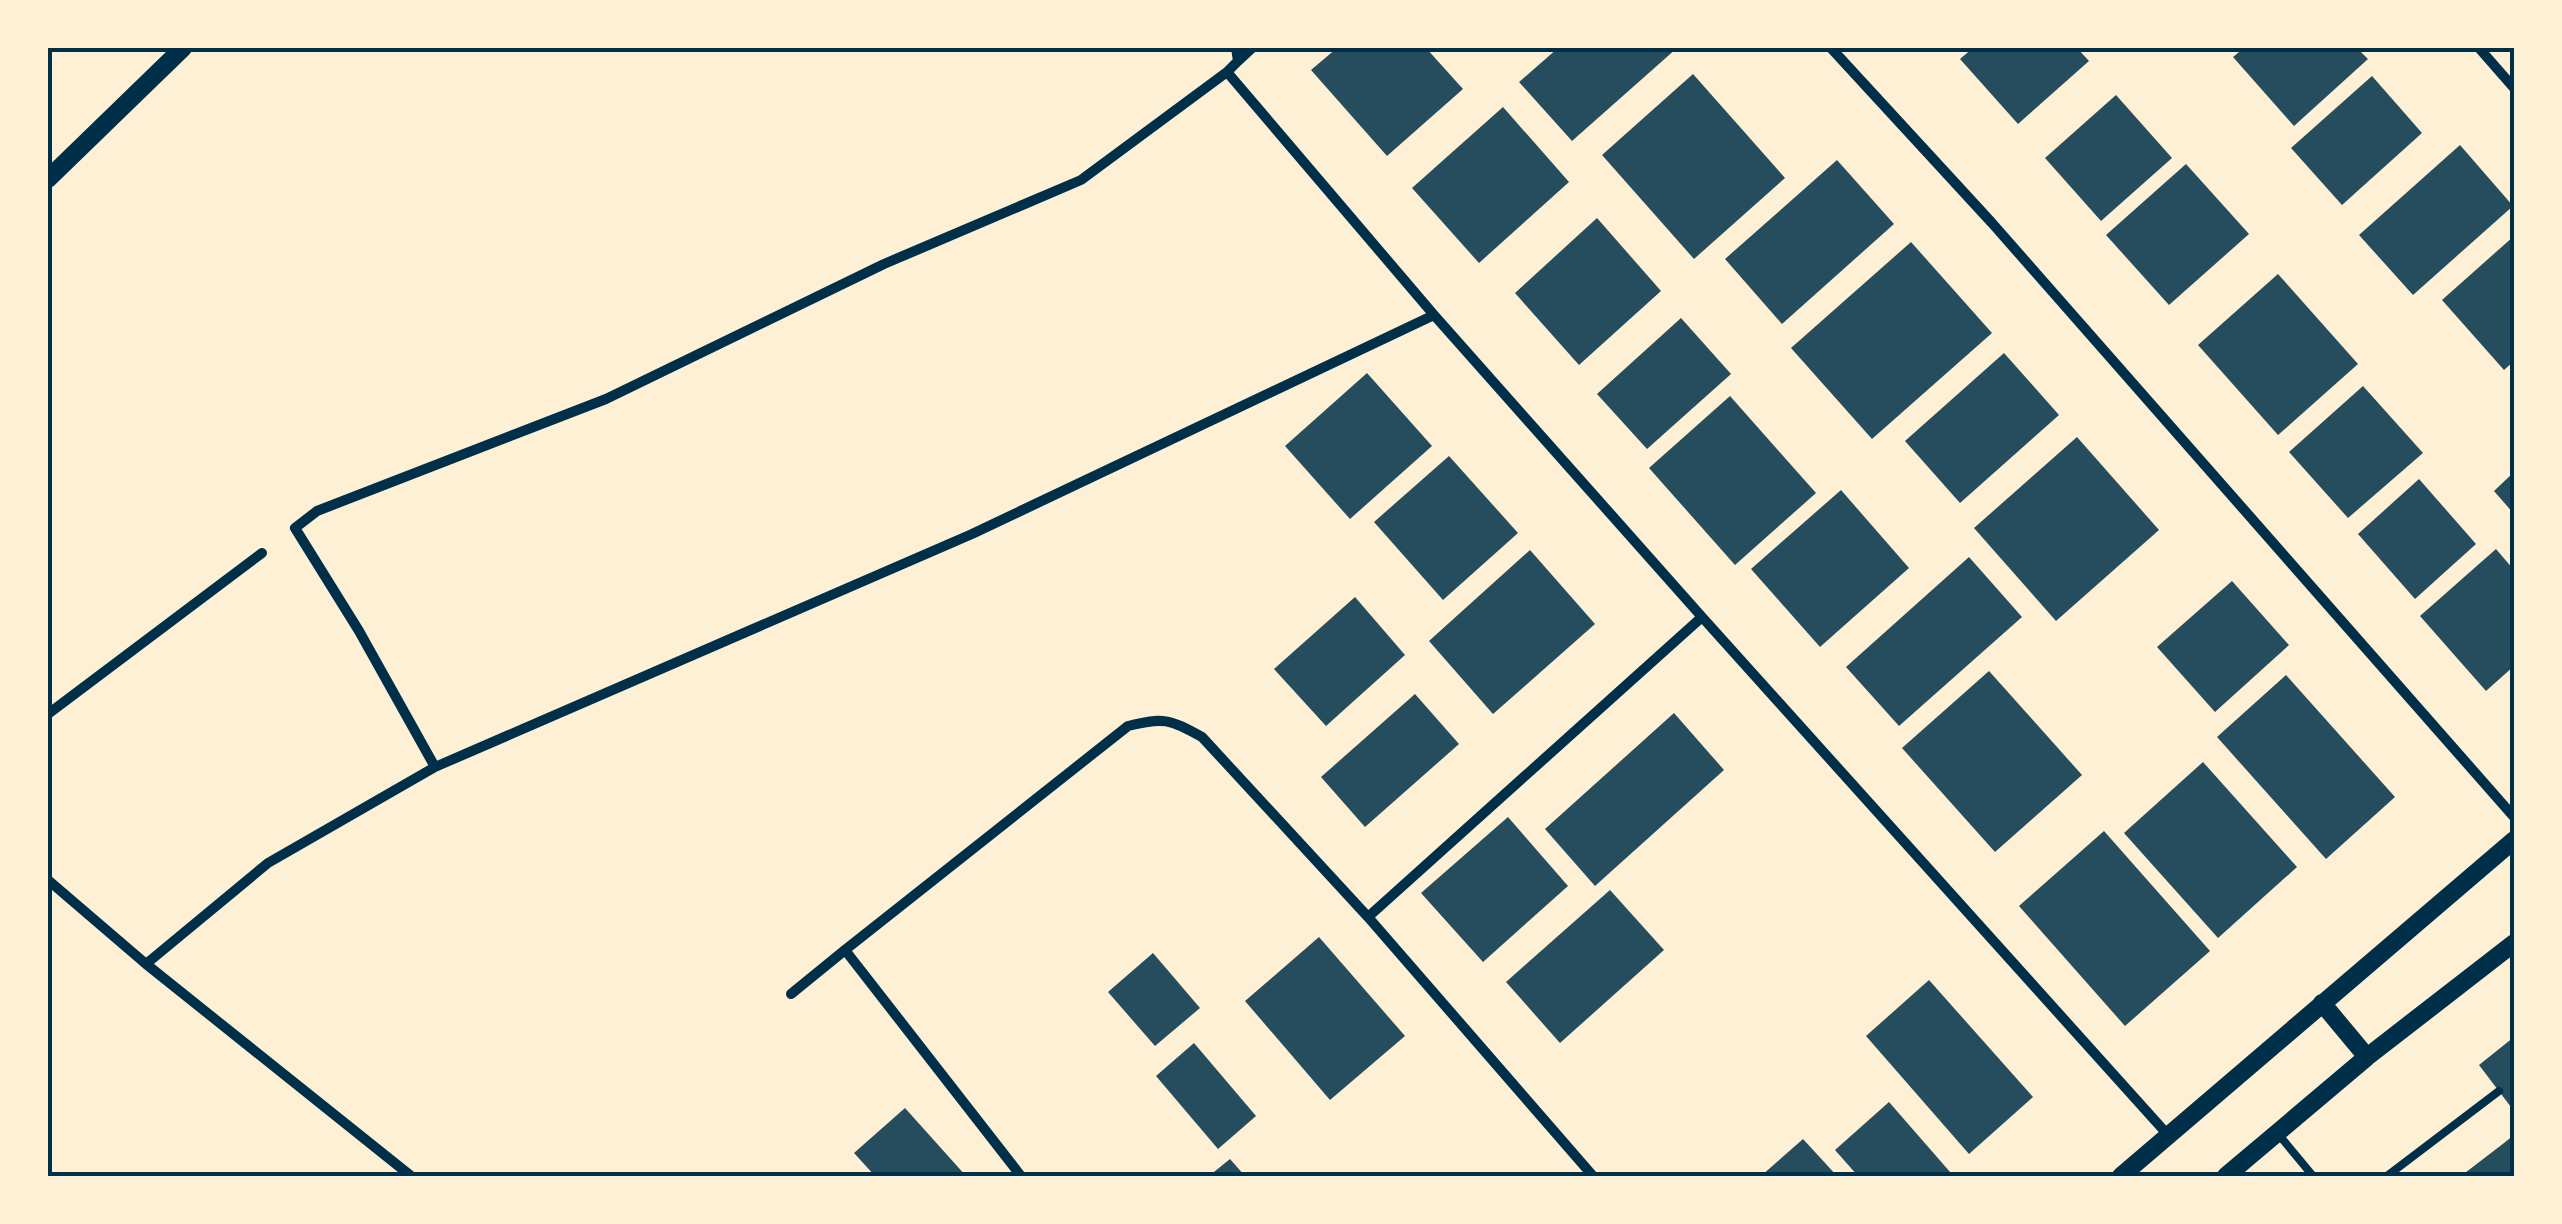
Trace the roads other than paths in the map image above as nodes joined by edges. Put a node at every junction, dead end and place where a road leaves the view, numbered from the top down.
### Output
1 (183, 48) edge
2 (1236, 48) edge
3 (1252, 48) edge
4 (1831, 48) edge
5 (2479, 48) edge
6 (1238, 61) junction
7 (1227, 72) junction
8 (2514, 88) edge
9 (48, 179) edge
10 (1434, 315) junction
11 (262, 553) dead end
12 (1702, 618) junction
13 (48, 714) edge
14 (435, 767) junction
15 (2514, 817) edge
16 (2514, 840) edge
17 (48, 880) edge
18 (1368, 917) junction
19 (2514, 944) edge
20 (845, 950) junction
21 (146, 964) junction
22 (791, 994) dead end
23 (2322, 1003) junction
24 (2367, 1057) junction
25 (2499, 1090) dead end
26 (2277, 1132) junction
27 (2168, 1136) junction
28 (411, 1176) edge
29 (1020, 1176) edge
30 (1594, 1176) edge
31 (2121, 1176) edge
32 (2226, 1176) edge
33 (2313, 1176) edge
34 (2387, 1176) edge

1 - 9 street
2 - 6 street
3 - 6 street
4 - 15 street
5 - 8 street
6 - 7 street
7 - 10 street
7 - 14 street
10 - 12 street
10 - 14 street
11 - 13 street
12 - 18 street
12 - 27 street
14 - 21 street
16 - 23 street
17 - 21 street
18 - 20 street
18 - 30 street
19 - 24 street
20 - 22 street
20 - 29 street
21 - 28 street
23 - 24 street
23 - 27 street
24 - 26 street
25 - 34 lane
26 - 32 street
26 - 33 lane
27 - 31 street

